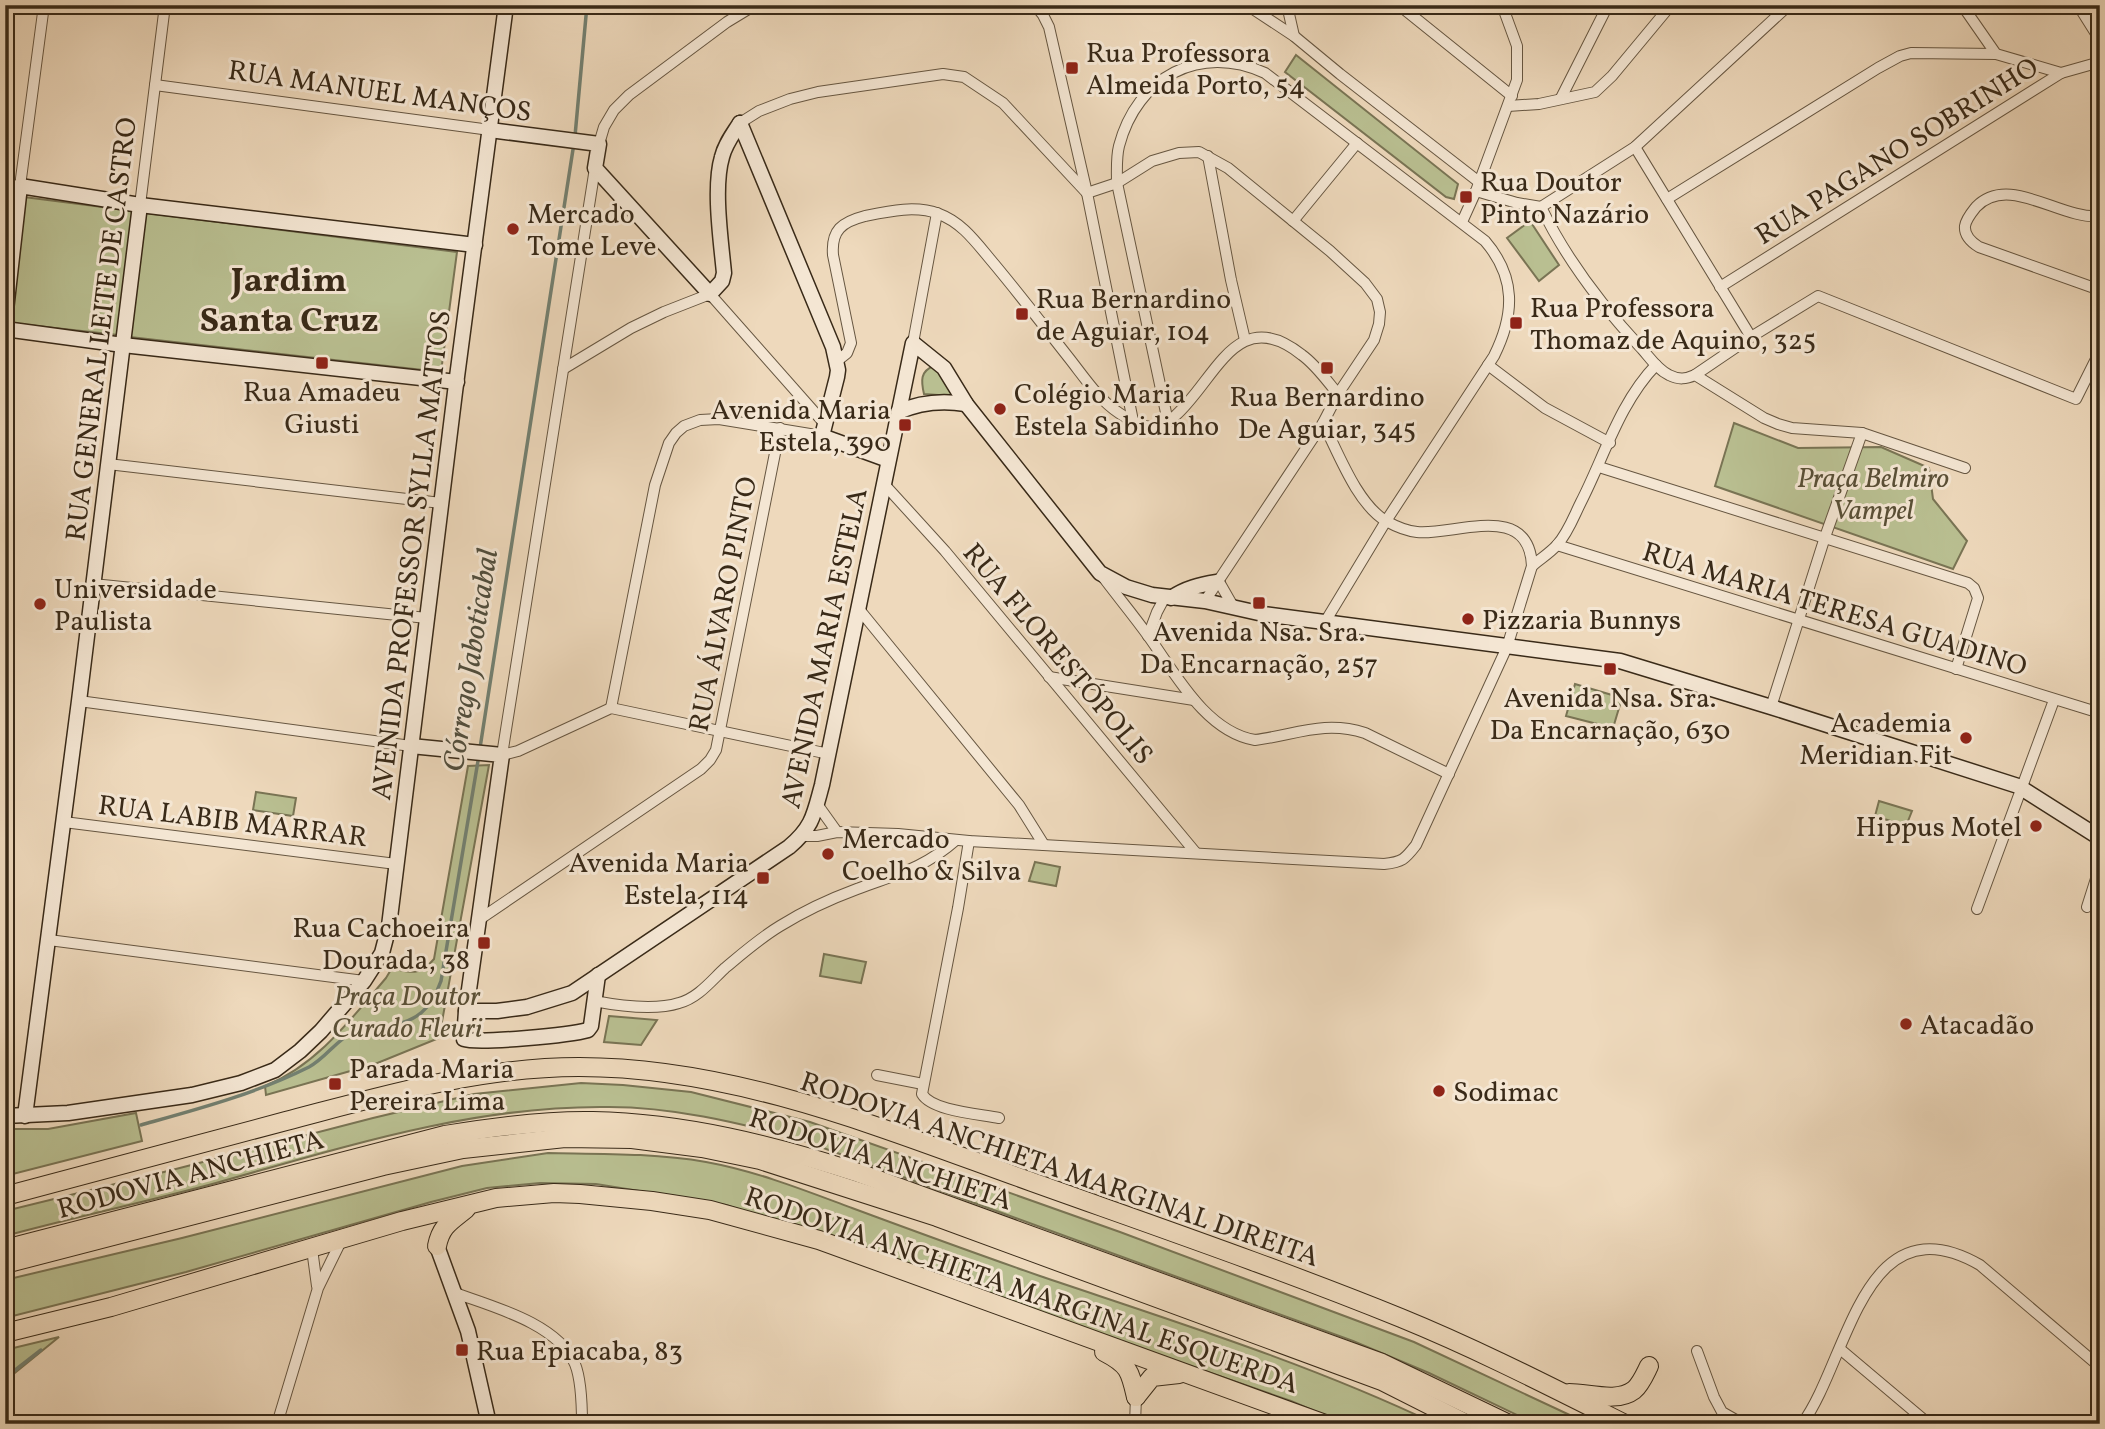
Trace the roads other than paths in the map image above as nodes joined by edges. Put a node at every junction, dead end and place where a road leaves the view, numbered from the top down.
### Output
1 (44, 5) edge
2 (165, 5) edge
3 (506, 5) edge
4 (755, 5) edge
5 (1035, 5) edge
6 (1247, 5) edge
7 (1287, 5) edge
8 (1399, 5) edge
9 (1409, 5) edge
10 (1502, 5) edge
11 (1608, 5) edge
12 (1671, 5) edge
13 (1789, 5) edge
14 (1962, 5) edge
15 (2078, 5) edge
16 (1415, 17) junction
17 (1294, 36) junction
18 (2100, 40) edge
19 (1996, 54) junction
20 (2100, 62) edge
21 (2061, 73) junction
22 (155, 85) junction
23 (1561, 98) junction
24 (1510, 101) junction
25 (740, 123) junction
26 (490, 130) junction
27 (1357, 143) junction
28 (599, 144) junction
29 (1635, 147) junction
30 (1208, 156) junction
31 (595, 168) junction
32 (1117, 183) junction
33 (12, 185) edge
34 (1477, 187) junction
35 (1087, 192) junction
36 (1667, 200) junction
37 (140, 205) junction
38 (1541, 207) junction
39 (937, 213) junction
40 (2100, 216) edge
41 (1293, 221) junction
42 (1462, 222) junction
43 (475, 245) junction
44 (1720, 287) junction
45 (2100, 290) edge
46 (710, 294) junction
47 (5, 319) edge
48 (5, 329) edge
49 (1751, 337) junction
50 (1245, 340) junction
51 (913, 343) junction
52 (123, 345) junction
53 (2100, 351) edge
54 (837, 361) junction
55 (1488, 365) junction
56 (1656, 365) junction
57 (564, 369) junction
58 (1695, 375) junction
59 (457, 382) junction
60 (1338, 394) junction
61 (966, 404) junction
62 (898, 412) junction
63 (1133, 421) junction
64 (1168, 422) junction
65 (1323, 423) junction
66 (780, 428) junction
67 (823, 429) junction
68 (1862, 433) junction
69 (1610, 443) junction
70 (888, 460) junction
71 (108, 464) junction
72 (1599, 467) junction
73 (1965, 468) dead end
74 (884, 484) junction
75 (441, 503) junction
76 (1386, 521) junction
77 (1825, 537) junction
78 (1557, 545) junction
79 (1532, 566) junction
80 (1100, 573) junction
81 (1217, 581) junction
82 (93, 584) junction
83 (1168, 598) junction
84 (1205, 601) junction
85 (858, 608) junction
86 (1234, 608) junction
87 (427, 618) junction
88 (1798, 621) junction
89 (1325, 622) junction
90 (1148, 636) junction
91 (1507, 647) junction
92 (1956, 669) junction
93 (1049, 677) junction
94 (1194, 700) junction
95 (2053, 700) junction
96 (79, 701) junction
97 (1771, 706) junction
98 (611, 708) junction
99 (2100, 713) edge
100 (720, 732) junction
101 (411, 746) junction
102 (829, 754) junction
103 (496, 755) junction
104 (1449, 774) junction
105 (2022, 788) junction
106 (817, 804) junction
107 (64, 822) junction
108 (837, 832) junction
109 (803, 835) junction
110 (2100, 838) edge
111 (956, 840) junction
112 (969, 841) junction
113 (1044, 845) junction
114 (1196, 853) junction
115 (396, 864) junction
116 (2100, 866) edge
117 (2087, 907) dead end
118 (1977, 909) dead end
119 (480, 919) junction
120 (49, 940) junction
121 (598, 975) junction
122 (364, 981) junction
123 (594, 1002) junction
124 (466, 1011) junction
125 (877, 1075) dead end
126 (923, 1084) junction
127 (5, 1116) edge
128 (25, 1116) junction
129 (999, 1118) dead end
130 (5, 1196) edge
131 (471, 1205) junction
132 (402, 1221) junction
133 (341, 1241) junction
134 (437, 1247) junction
135 (5, 1249) edge
136 (312, 1249) junction
137 (5, 1264) edge
138 (318, 1287) junction
139 (455, 1293) junction
140 (1055, 1326) junction
141 (5, 1333) edge
142 (1840, 1349) junction
143 (1697, 1351) dead end
144 (1649, 1366) dead end
145 (2100, 1367) edge
146 (1188, 1373) junction
147 (1563, 1393) junction
148 (1136, 1397) junction
149 (276, 1424) edge
150 (489, 1424) edge
151 (582, 1424) edge
152 (1135, 1424) edge
153 (1325, 1424) edge
154 (1467, 1424) edge
155 (1509, 1424) edge
156 (1625, 1424) edge
157 (1744, 1424) edge
158 (1802, 1424) edge
159 (1929, 1424) edge

1 - 33 street
2 - 22 street, RUA GENERAL LEITE DE CASTRO
3 - 26 street, AVENIDA PROFESSOR SYLLA MATTOS
4 - 28 street
5 - 35 street
6 - 17 street
7 - 17 street
8 - 16 street
9 - 16 street
10 - 24 street
11 - 23 street
12 - 23 street
13 - 29 street
14 - 19 street
15 - 18 street
16 - 24 street
17 - 34 street
19 - 21 street
19 - 36 street
20 - 21 street, RUA PAGANO SOBRINHO
21 - 44 street, RUA PAGANO SOBRINHO
22 - 26 street, RUA MANUEL MANÇOS
22 - 37 street, RUA GENERAL LEITE DE CASTRO
23 - 24 street
24 - 34 street
25 - 35 street
25 - 46 street
25 - 54 street
26 - 28 street, RUA MANUEL MANÇOS
26 - 43 street, AVENIDA PROFESSOR SYLLA MATTOS
27 - 32 street
27 - 41 street
27 - 42 street
28 - 31 street
29 - 36 street
29 - 38 street
30 - 32 street
30 - 41 street
30 - 50 street
31 - 46 street
31 - 57 street
32 - 35 street
32 - 64 street
33 - 37 street
33 - 47 street
34 - 38 street
34 - 42 street
35 - 63 street
36 - 44 street
37 - 43 street
37 - 52 street, RUA GENERAL LEITE DE CASTRO
38 - 56 street
39 - 51 street
39 - 54 street
39 - 63 street
40 - 45 street
41 - 60 street
42 - 55 street
43 - 59 street, AVENIDA PROFESSOR SYLLA MATTOS
44 - 49 street
46 - 57 street
46 - 67 street
48 - 52 street
49 - 53 street
49 - 58 street
50 - 60 street
50 - 64 street
51 - 61 street
51 - 62 street, AVENIDA MARIA ESTELA
52 - 59 street
52 - 71 street, RUA GENERAL LEITE DE CASTRO
54 - 67 street
55 - 69 street
55 - 76 street
56 - 58 street
56 - 69 street
57 - 103 street
58 - 68 street
59 - 75 street, AVENIDA PROFESSOR SYLLA MATTOS
60 - 65 street
61 - 62 street
61 - 80 street
62 - 70 street, AVENIDA MARIA ESTELA
63 - 64 street
65 - 76 street
65 - 81 street
66 - 67 street
66 - 98 street
66 - 100 street, RUA ÁLVARO PINTO
67 - 70 street
68 - 73 street
68 - 77 street
69 - 72 street
70 - 74 street, AVENIDA MARIA ESTELA
71 - 75 street
71 - 82 street, RUA GENERAL LEITE DE CASTRO
72 - 77 street
72 - 78 street
74 - 85 street, AVENIDA MARIA ESTELA
74 - 93 street, RUA FLORESTÓPOLIS
75 - 87 street, AVENIDA PROFESSOR SYLLA MATTOS
76 - 79 street
76 - 89 street
77 - 88 street
77 - 92 street
78 - 79 street
78 - 88 street, RUA MARIA TERESA GUADINO
79 - 91 street
80 - 83 street
80 - 90 street
81 - 83 street
81 - 84 street
81 - 86 street
82 - 87 street
82 - 96 street, RUA GENERAL LEITE DE CASTRO
83 - 84 street
83 - 90 street
84 - 86 street
85 - 102 street, AVENIDA MARIA ESTELA
85 - 113 street
86 - 89 street
87 - 101 street, AVENIDA PROFESSOR SYLLA MATTOS
88 - 92 street, RUA MARIA TERESA GUADINO
88 - 97 street
89 - 91 street
90 - 94 street
91 - 97 street
91 - 104 street
92 - 95 street, RUA MARIA TERESA GUADINO
93 - 94 street
93 - 114 street, RUA FLORESTÓPOLIS
94 - 104 street
95 - 99 street, RUA MARIA TERESA GUADINO
95 - 105 street
96 - 101 street
96 - 107 street, RUA GENERAL LEITE DE CASTRO
97 - 105 street
98 - 100 street
98 - 103 street
100 - 102 street
100 - 119 street, RUA ÁLVARO PINTO
101 - 103 street
101 - 115 street, AVENIDA PROFESSOR SYLLA MATTOS
102 - 106 street, AVENIDA MARIA ESTELA
103 - 119 street
104 - 114 street
105 - 110 street
105 - 118 street
106 - 108 street
106 - 109 street, AVENIDA MARIA ESTELA
107 - 115 street, RUA LABIB MARRAR
107 - 120 street, RUA GENERAL LEITE DE CASTRO
108 - 109 street
108 - 111 street
109 - 121 street, AVENIDA MARIA ESTELA
111 - 112 street
111 - 123 street
112 - 113 street
112 - 126 street
113 - 114 street
115 - 122 street, AVENIDA PROFESSOR SYLLA MATTOS
116 - 117 street
119 - 124 street
120 - 122 street
120 - 128 street, RUA GENERAL LEITE DE CASTRO
121 - 123 street
121 - 124 street, AVENIDA MARIA ESTELA
122 - 128 street, AVENIDA PROFESSOR SYLLA MATTOS
123 - 124 street
125 - 126 street
126 - 129 street
127 - 128 street, AVENIDA PROFESSOR SYLLA MATTOS
130 - 147 highway, RODOVIA ANCHIETA MARGINAL DIREITA
131 - 132 highway, RODOVIA ANCHIETA MARGINAL ESQUERDA
131 - 134 highway
131 - 140 highway, RODOVIA ANCHIETA MARGINAL ESQUERDA
132 - 133 highway, RODOVIA ANCHIETA MARGINAL ESQUERDA
132 - 134 highway
133 - 136 highway, RODOVIA ANCHIETA MARGINAL ESQUERDA
133 - 138 street
134 - 139 street
135 - 155 highway, RODOVIA ANCHIETA
136 - 138 street
136 - 141 highway, RODOVIA ANCHIETA MARGINAL ESQUERDA
137 - 154 highway, RODOVIA ANCHIETA
138 - 149 street
139 - 150 street
139 - 151 street
140 - 146 highway, RODOVIA ANCHIETA MARGINAL ESQUERDA
140 - 148 highway
142 - 145 street
142 - 158 street
142 - 159 street
143 - 157 street
144 - 147 highway
146 - 148 highway
146 - 153 highway, RODOVIA ANCHIETA MARGINAL ESQUERDA
147 - 156 highway, RODOVIA ANCHIETA MARGINAL DIREITA
148 - 152 street

